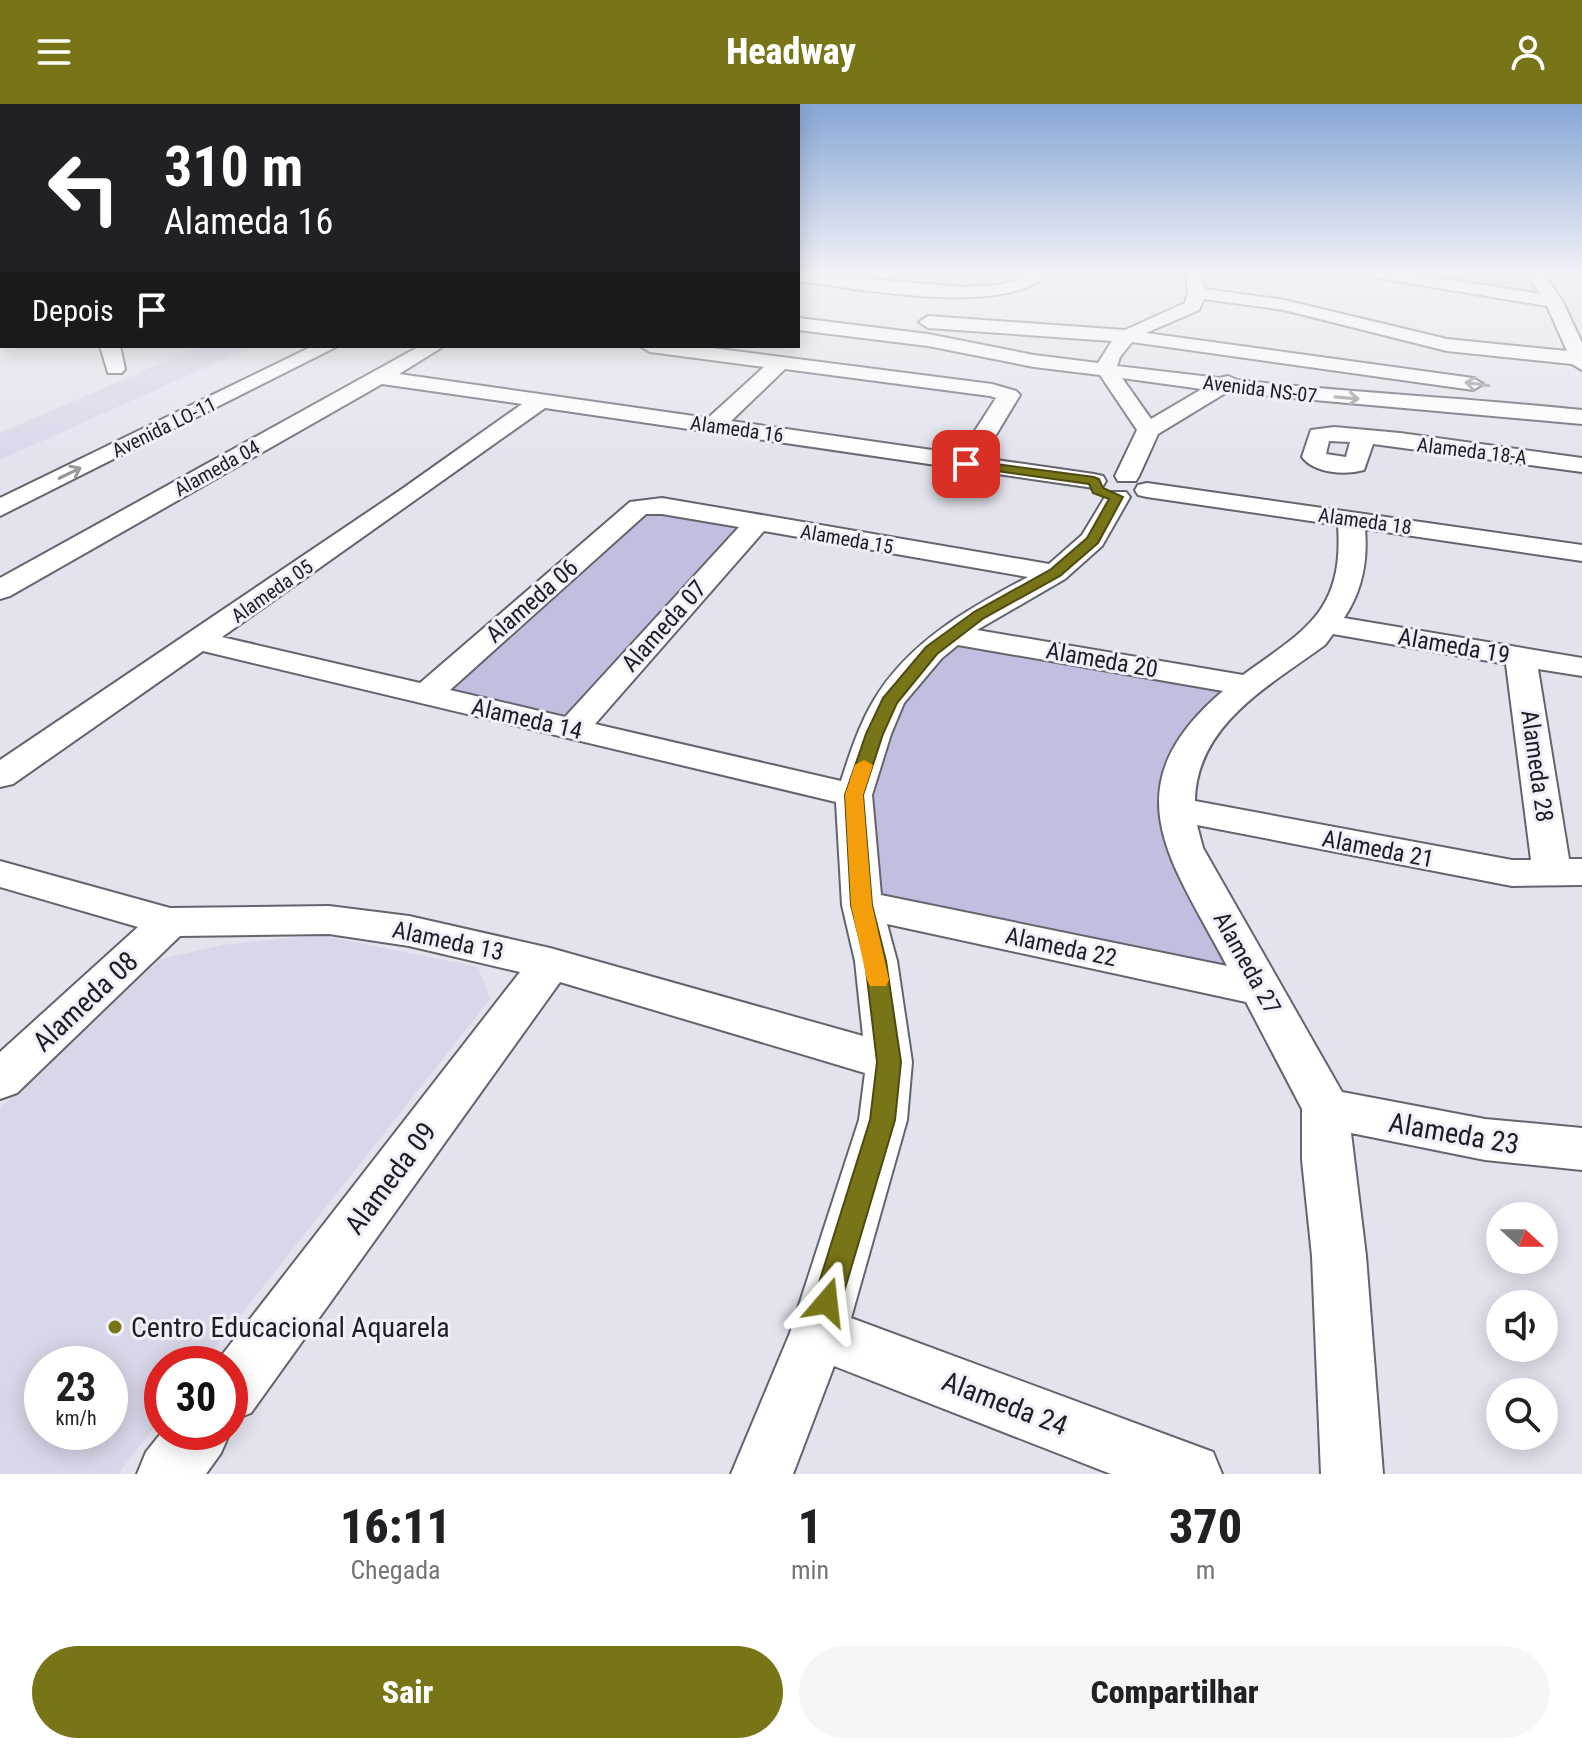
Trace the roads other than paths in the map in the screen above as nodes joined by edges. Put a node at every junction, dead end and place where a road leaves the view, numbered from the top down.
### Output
1 (903, 337) edge
2 (1126, 337) edge
3 (1134, 337) edge
4 (1228, 337) edge
5 (1411, 337) edge
6 (1570, 337) edge
7 (110, 348) edge
8 (282, 348) edge
9 (324, 348) edge
10 (430, 348) edge
11 (665, 348) edge
12 (1239, 350) junction
13 (1581, 361) edge
14 (780, 363) junction
15 (115, 369) dead end
16 (1106, 370) junction
17 (379, 377) junction
18 (1223, 385) junction
19 (1582, 398) edge
20 (540, 401) junction
21 (1582, 417) edge
22 (714, 425) junction
23 (1148, 430) junction
24 (1363, 437) dead end
25 (966, 464) junction
26 (1582, 465) edge
27 (14, 477) dead end
28 (1121, 486) junction
29 (639, 507) joint
30 (0, 508) edge
31 (1351, 519) junction
32 (757, 523) junction
33 (1582, 553) edge
34 (1055, 573) junction
35 (0, 590) edge
36 (1326, 624) junction
37 (951, 635) junction
38 (200, 641) junction
39 (1521, 657) junction
40 (1582, 667) edge
41 (1252, 686) junction
42 (425, 695) junction
43 (571, 730) junction
44 (0, 776) edge
45 (854, 795) junction
46 (1176, 809) junction
47 (1567, 873) edge
48 (0, 874) edge
49 (862, 905) junction
50 (170, 922) junction
51 (550, 964) junction
52 (1261, 989) junction
53 (889, 1062) junction
54 (0, 1080) edge
55 (1326, 1108) junction
56 (1582, 1149) edge
57 (818, 1333) junction
58 (248, 1368) edge
59 (186, 1450) edge
60 (168, 1474) edge
61 (762, 1474) edge
62 (1191, 1474) edge
63 (1352, 1474) edge

1 - 16 street, Avenida NS-07
2 - 16 street
3 - 12 street, Avenida NS-07
4 - 12 street
5 - 13 street
6 - 13 street
7 - 15 street
8 - 27 street, Avenida LO-11
30 -> 9 street, Avenida LO-11
10 - 17 street, Alameda 04
11 - 14 street
12 - 18 street
19 -> 12 street, Avenida NS-07
14 - 22 street
14 - 25 street
16 - 18 street, Avenida NS-07
16 - 23 street
17 - 20 street, Alameda 16
17 - 35 street, Alameda 04
18 -> 21 street, Avenida NS-07
18 - 23 street
20 - 22 street, Alameda 16
20 - 38 street, Alameda 05
22 - 25 street, Alameda 16
23 - 28 street
24 - 26 street, Alameda 18-A
25 - 28 street, Alameda 16
28 - 31 street, Alameda 18
28 - 34 street
29 - 32 street, Alameda 15
29 - 42 street, Alameda 06
31 - 33 street, Alameda 18
31 - 36 street, Alameda 27
32 - 34 street, Alameda 15
32 - 43 street, Alameda 07
34 - 37 street
36 - 39 street, Alameda 19
36 - 41 street, Alameda 27
37 - 41 street, Alameda 20
37 - 45 street
38 - 42 street, Alameda 14
38 - 44 street, Alameda 05
39 - 40 street, Alameda 19
39 - 47 street, Alameda 28
41 - 46 street, Alameda 27
42 - 43 street, Alameda 14
43 - 45 street, Alameda 14
45 - 49 street
46 - 47 street, Alameda 21
46 - 52 street, Alameda 27
48 - 50 street, Alameda 13
49 - 52 street, Alameda 22
49 - 53 street
50 - 51 street, Alameda 13
50 - 54 street, Alameda 08
51 - 53 street, Alameda 13
51 - 58 street, Alameda 09
52 - 55 street, Alameda 27
53 - 57 street
55 - 56 street, Alameda 23
55 - 63 street, Alameda 27
57 - 61 street
57 - 62 street, Alameda 24
59 - 60 street

